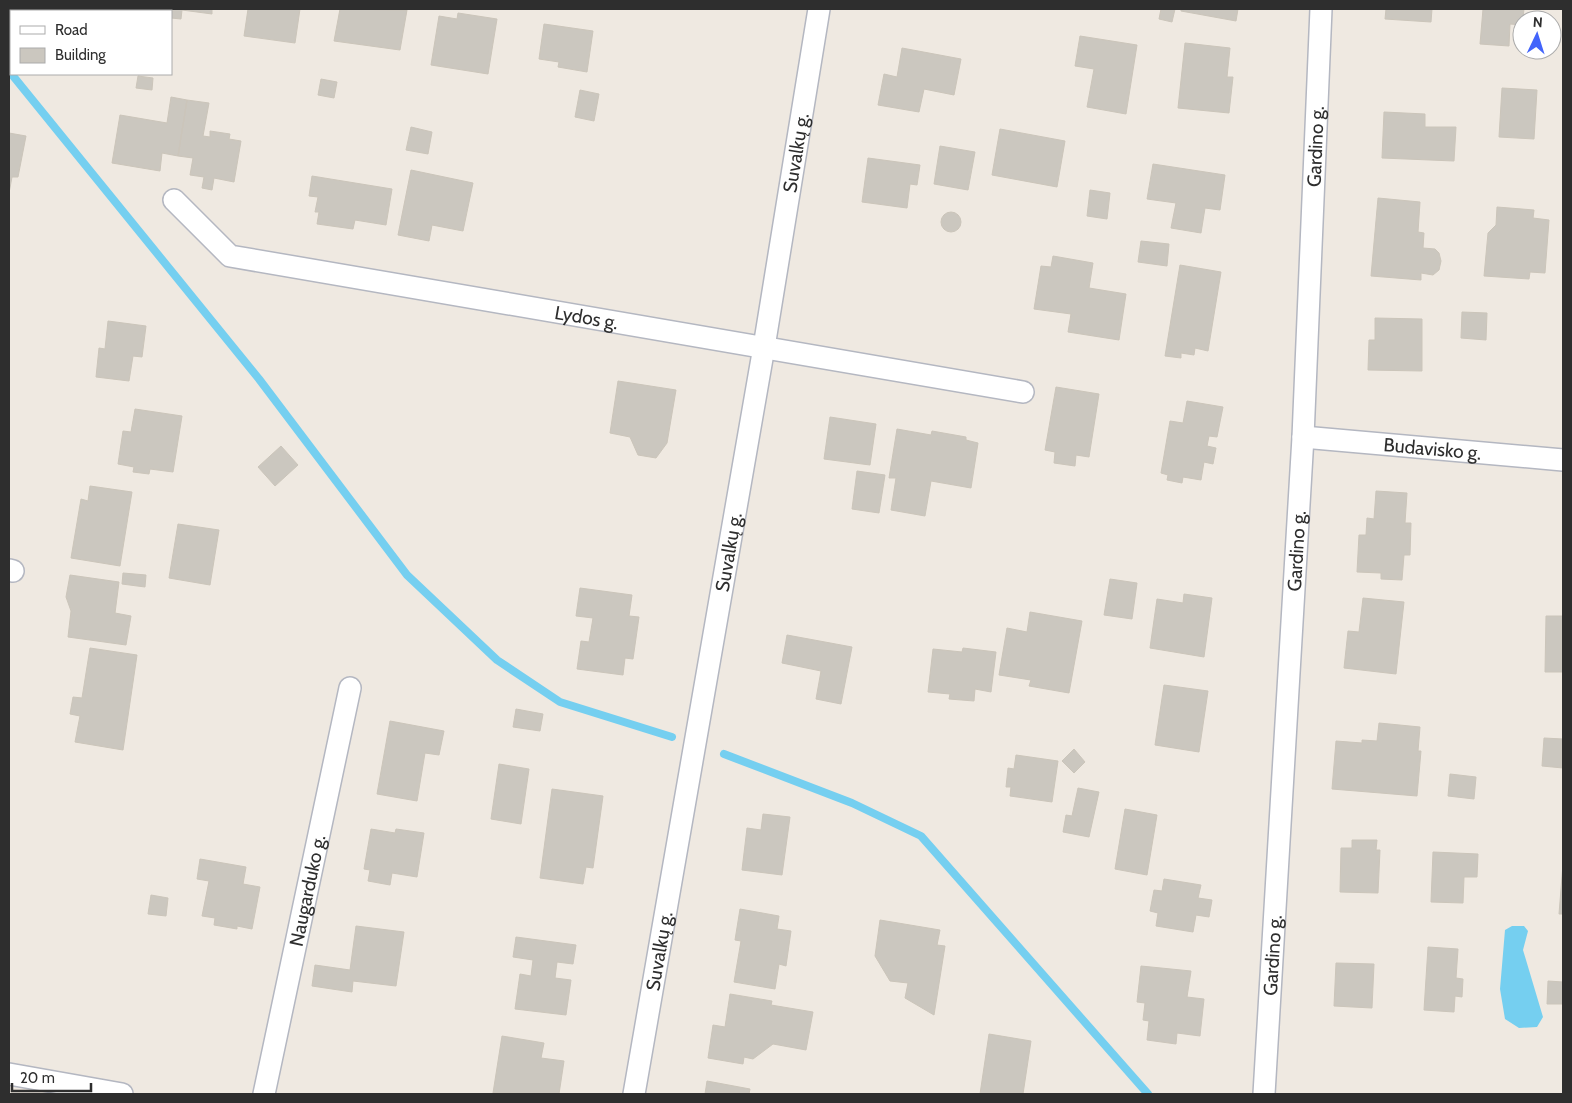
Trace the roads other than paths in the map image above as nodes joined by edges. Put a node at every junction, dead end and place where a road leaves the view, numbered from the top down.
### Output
1 (819, 9) edge
2 (1321, 9) edge
3 (174, 200) dead end
4 (764, 347) junction
5 (1023, 392) dead end
6 (1303, 437) junction
7 (1563, 460) edge
8 (350, 688) dead end
9 (9, 1074) edge
10 (122, 1094) edge
11 (264, 1094) edge
12 (634, 1094) edge
13 (1264, 1094) edge

1 - 4 street, Suvalkų g.
2 - 6 street, Gardino g.
3 - 4 street, Lydos g.
4 - 5 street, Lydos g.
4 - 12 street, Suvalkų g.
6 - 7 street, Budavisko g.
6 - 13 street, Gardino g.
8 - 11 street, Naugarduko g.
9 - 10 street

